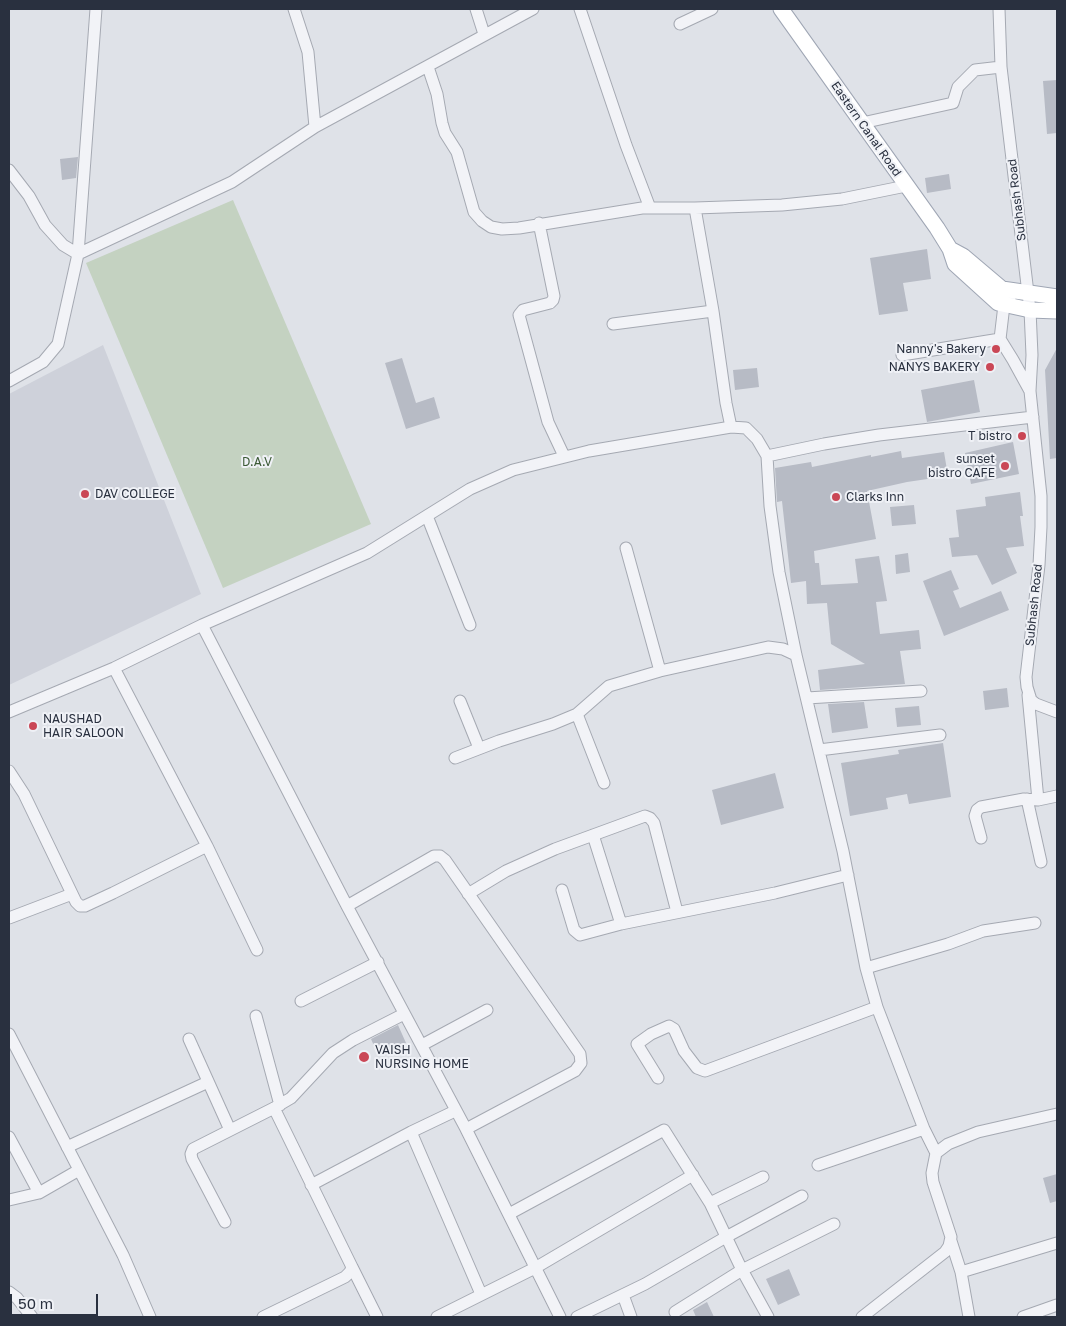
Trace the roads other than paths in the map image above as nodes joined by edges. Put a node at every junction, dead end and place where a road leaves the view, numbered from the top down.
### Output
1 (96, 9) edge
2 (294, 9) edge
3 (476, 9) edge
4 (533, 9) edge
5 (580, 9) edge
6 (712, 9) edge
7 (782, 9) edge
8 (999, 9) edge
9 (680, 24) dead end
10 (484, 34) junction
11 (428, 67) junction
12 (1001, 67) junction
13 (862, 123) junction
14 (315, 127) junction
15 (9, 170) edge
16 (906, 186) junction
17 (650, 208) junction
18 (695, 208) junction
19 (539, 223) junction
20 (950, 249) junction
21 (78, 254) junction
22 (1021, 292) junction
23 (1057, 297) edge
24 (1004, 305) junction
25 (1030, 310) junction
26 (713, 311) junction
27 (1057, 312) edge
28 (613, 324) dead end
29 (1000, 339) junction
30 (902, 355) dead end
31 (9, 381) edge
32 (1030, 391) junction
33 (1033, 417) junction
34 (731, 427) junction
35 (564, 456) junction
36 (766, 456) junction
37 (427, 516) junction
38 (626, 548) dead end
39 (202, 624) junction
40 (470, 624) dead end
41 (796, 655) junction
42 (114, 668) junction
43 (660, 671) junction
44 (1027, 687) junction
45 (921, 691) dead end
46 (807, 698) junction
47 (460, 701) dead end
48 (9, 712) edge
49 (1057, 712) edge
50 (578, 714) junction
51 (940, 735) dead end
52 (479, 748) junction
53 (819, 750) junction
54 (455, 758) dead end
55 (9, 771) edge
56 (604, 783) dead end
57 (1057, 796) edge
58 (1032, 800) junction
59 (593, 835) junction
60 (981, 838) dead end
61 (207, 846) junction
62 (1041, 862) dead end
63 (848, 875) junction
64 (562, 890) dead end
65 (72, 894) junction
66 (468, 894) junction
67 (347, 906) junction
68 (677, 912) junction
69 (9, 918) edge
70 (1035, 923) dead end
71 (621, 924) junction
72 (257, 950) dead end
73 (378, 962) junction
74 (866, 968) junction
75 (301, 1001) dead end
76 (877, 1007) junction
77 (487, 1010) dead end
78 (404, 1014) junction
79 (256, 1016) dead end
80 (9, 1034) edge
81 (189, 1039) dead end
82 (422, 1045) junction
83 (658, 1078) dead end
84 (208, 1082) junction
85 (277, 1106) junction
86 (455, 1111) junction
87 (1057, 1114) edge
88 (466, 1129) junction
89 (924, 1129) junction
90 (230, 1130) junction
91 (411, 1132) junction
92 (9, 1137) edge
93 (67, 1147) junction
94 (936, 1153) junction
95 (818, 1165) dead end
96 (79, 1170) junction
97 (693, 1175) junction
98 (763, 1177) dead end
99 (310, 1185) junction
100 (39, 1192) junction
101 (802, 1196) dead end
102 (9, 1200) edge
103 (710, 1203) junction
104 (509, 1214) junction
105 (225, 1222) dead end
106 (834, 1224) dead end
107 (726, 1237) junction
108 (951, 1241) junction
109 (1057, 1243) edge
110 (352, 1268) junction
111 (536, 1268) junction
112 (742, 1270) junction
113 (961, 1272) junction
114 (9, 1292) edge
115 (481, 1294) junction
116 (623, 1295) junction
117 (1057, 1305) edge
118 (676, 1312) dead end
119 (32, 1317) edge
120 (150, 1317) edge
121 (266, 1317) edge
122 (377, 1317) edge
123 (437, 1317) edge
124 (560, 1317) edge
125 (577, 1317) edge
126 (631, 1317) edge
127 (768, 1317) edge
128 (862, 1317) edge
129 (970, 1317) edge
130 (1024, 1317) edge

1 - 21 street
2 - 14 street
3 - 10 street
4 - 10 street
5 - 17 street
6 - 9 street
7 - 13 main road, Eastern Canal Road
8 - 12 street, Subhash Road
10 - 11 street
11 - 14 street
11 - 19 street
12 - 13 street
12 - 22 street, Subhash Road
13 - 16 main road, Eastern Canal Road
14 - 21 street
15 - 21 street
16 - 18 street
16 - 20 main road, Eastern Canal Road
17 - 18 street
17 - 19 street
18 - 26 street
19 - 35 street
20 - 22 main road, Eastern Canal Road
20 - 24 main road, Eastern Canal Road
21 - 31 street
22 - 23 main road, Eastern Canal Road
22 - 24 street
22 - 25 street, Subhash Road
24 - 25 main road, Eastern Canal Road
24 - 29 street
25 - 27 main road, Eastern Canal Road
25 - 32 street, Subhash Road
26 - 28 street
26 - 34 street
29 - 30 street
29 - 32 street, Subhash Road
32 - 33 street, Subhash Road
33 - 36 street
33 - 44 street, Subhash Road
34 - 35 street
34 - 36 street
35 - 37 street
36 - 41 street
37 - 39 street
37 - 40 street
38 - 43 street
39 - 42 street
39 - 67 street
41 - 43 street
41 - 46 street
42 - 48 street
42 - 61 street
43 - 50 street
44 - 49 street
44 - 58 street, Subhash Road
45 - 46 street
46 - 53 street
47 - 52 street
50 - 52 street
50 - 56 street
51 - 53 street
52 - 54 street
53 - 63 street
55 - 65 street
57 - 58 street
58 - 60 street
58 - 62 street, Subhash Road
59 - 66 street
59 - 68 street
59 - 71 street
61 - 65 street
61 - 72 street
63 - 68 street
63 - 74 street
64 - 71 street
65 - 69 street
66 - 67 street
66 - 88 street
67 - 73 street
68 - 71 street
70 - 74 street
73 - 75 street
73 - 78 street
74 - 76 street
76 - 83 street
76 - 89 street
77 - 82 street
78 - 82 street
78 - 85 street
79 - 85 street
80 - 93 street
81 - 84 street
82 - 86 street
84 - 90 street
84 - 93 street
85 - 90 street
85 - 99 street
86 - 88 street
86 - 91 street
87 - 94 street
88 - 104 street
89 - 94 street
89 - 95 street
90 - 105 street
91 - 99 street
91 - 115 street
92 - 100 street
93 - 96 street
94 - 108 street
96 - 100 street
96 - 120 street
97 - 103 street
97 - 104 street
97 - 111 street
98 - 103 street
99 - 110 street
100 - 102 street
101 - 107 street
103 - 107 street
104 - 111 street
106 - 112 street
107 - 112 street
107 - 116 street
108 - 113 street
108 - 128 street
109 - 113 street
110 - 121 street
110 - 122 street
111 - 115 street
111 - 124 street
112 - 118 street
112 - 127 street
113 - 129 street
114 - 119 street
115 - 123 street
116 - 125 street
116 - 126 street
117 - 130 street

